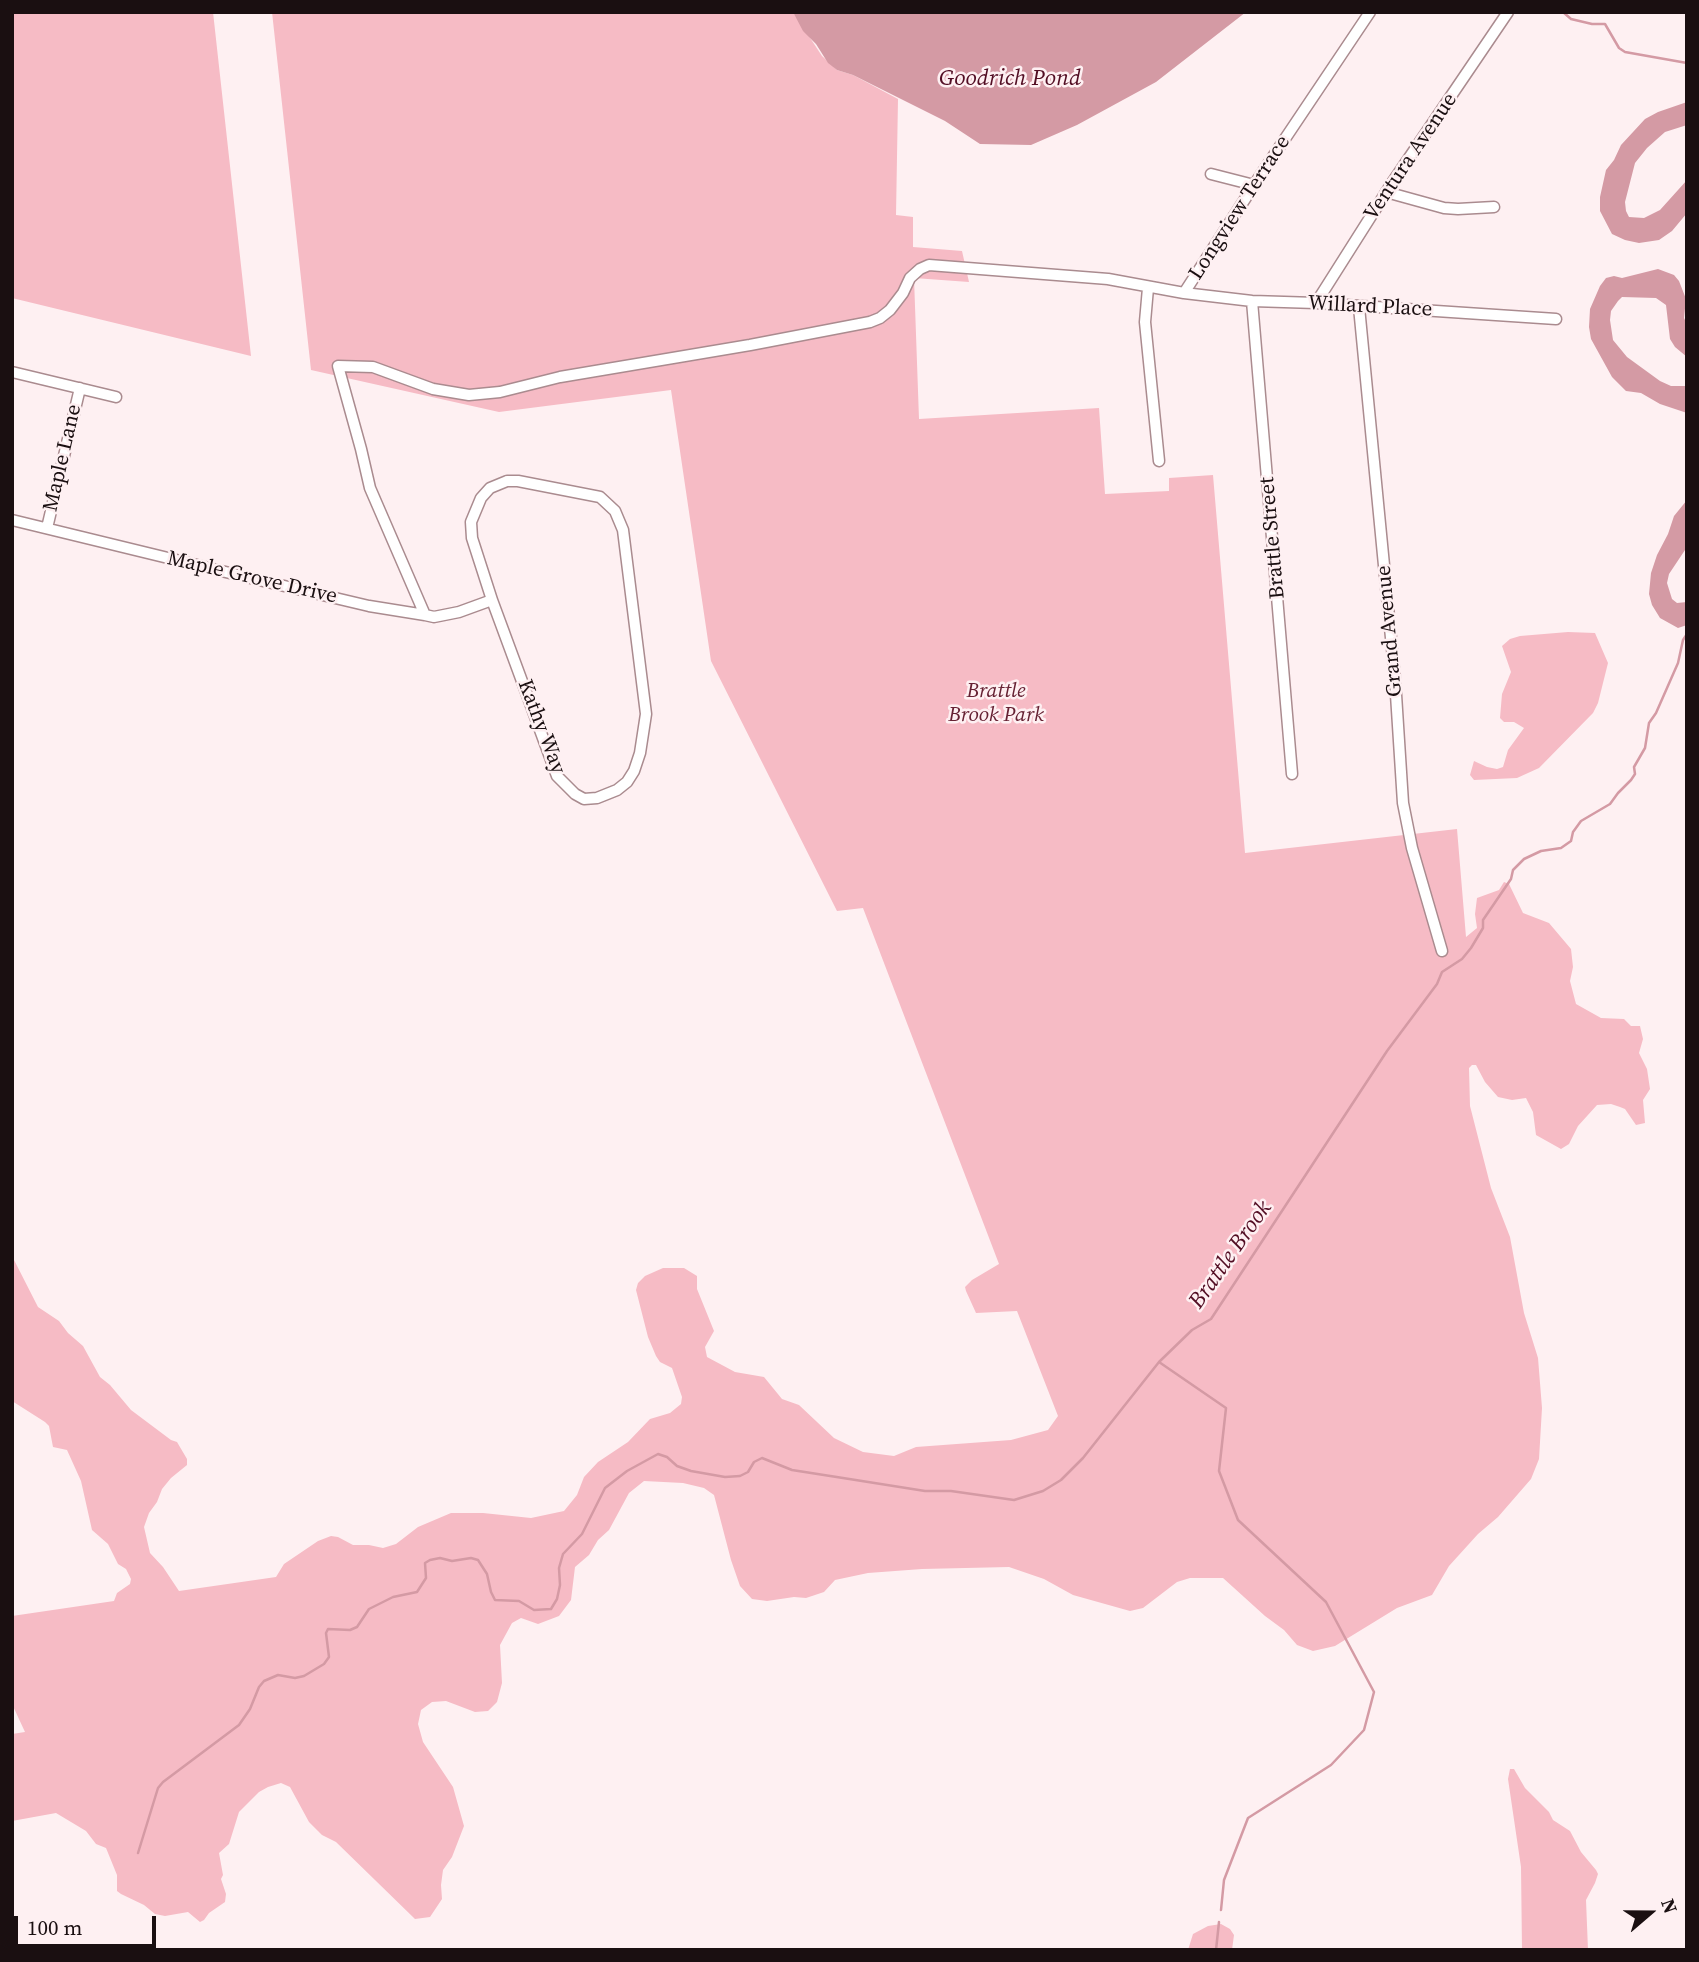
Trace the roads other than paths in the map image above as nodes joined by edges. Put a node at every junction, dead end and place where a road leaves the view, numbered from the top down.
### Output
1 (1370, 12) edge
2 (1508, 12) edge
3 (1211, 174) dead end
4 (1254, 185) junction
5 (1386, 192) junction
6 (1494, 207) dead end
7 (1148, 288) junction
8 (1184, 293) junction
9 (1252, 301) junction
10 (1316, 303) junction
11 (1359, 307) junction
12 (1556, 319) dead end
13 (12, 372) edge
14 (80, 388) junction
15 (116, 397) dead end
16 (1159, 461) dead end
17 (12, 520) edge
18 (47, 528) junction
19 (492, 600) junction
20 (425, 615) junction
21 (1292, 774) dead end
22 (1442, 951) dead end

1 - 4 street, Longview Terrace
2 - 5 street, Ventura Avenue
3 - 4 street
4 - 8 street, Longview Terrace
5 - 6 street
5 - 10 street, Ventura Avenue
7 - 8 street, Longview Terrace
7 - 16 street
7 - 20 street, Longview Terrace
8 - 9 street, Willard Place
9 - 10 street, Willard Place
9 - 21 street, Brattle Street
10 - 11 street, Willard Place
11 - 12 street, Willard Place
11 - 22 street, Grand Avenue
13 - 14 street
14 - 15 street
14 - 18 street, Maple Lane
17 - 18 street, Maple Grove Drive
18 - 20 street, Maple Grove Drive
19 - 19 street, Kathy Way
19 - 20 street, Maple Grove Drive

